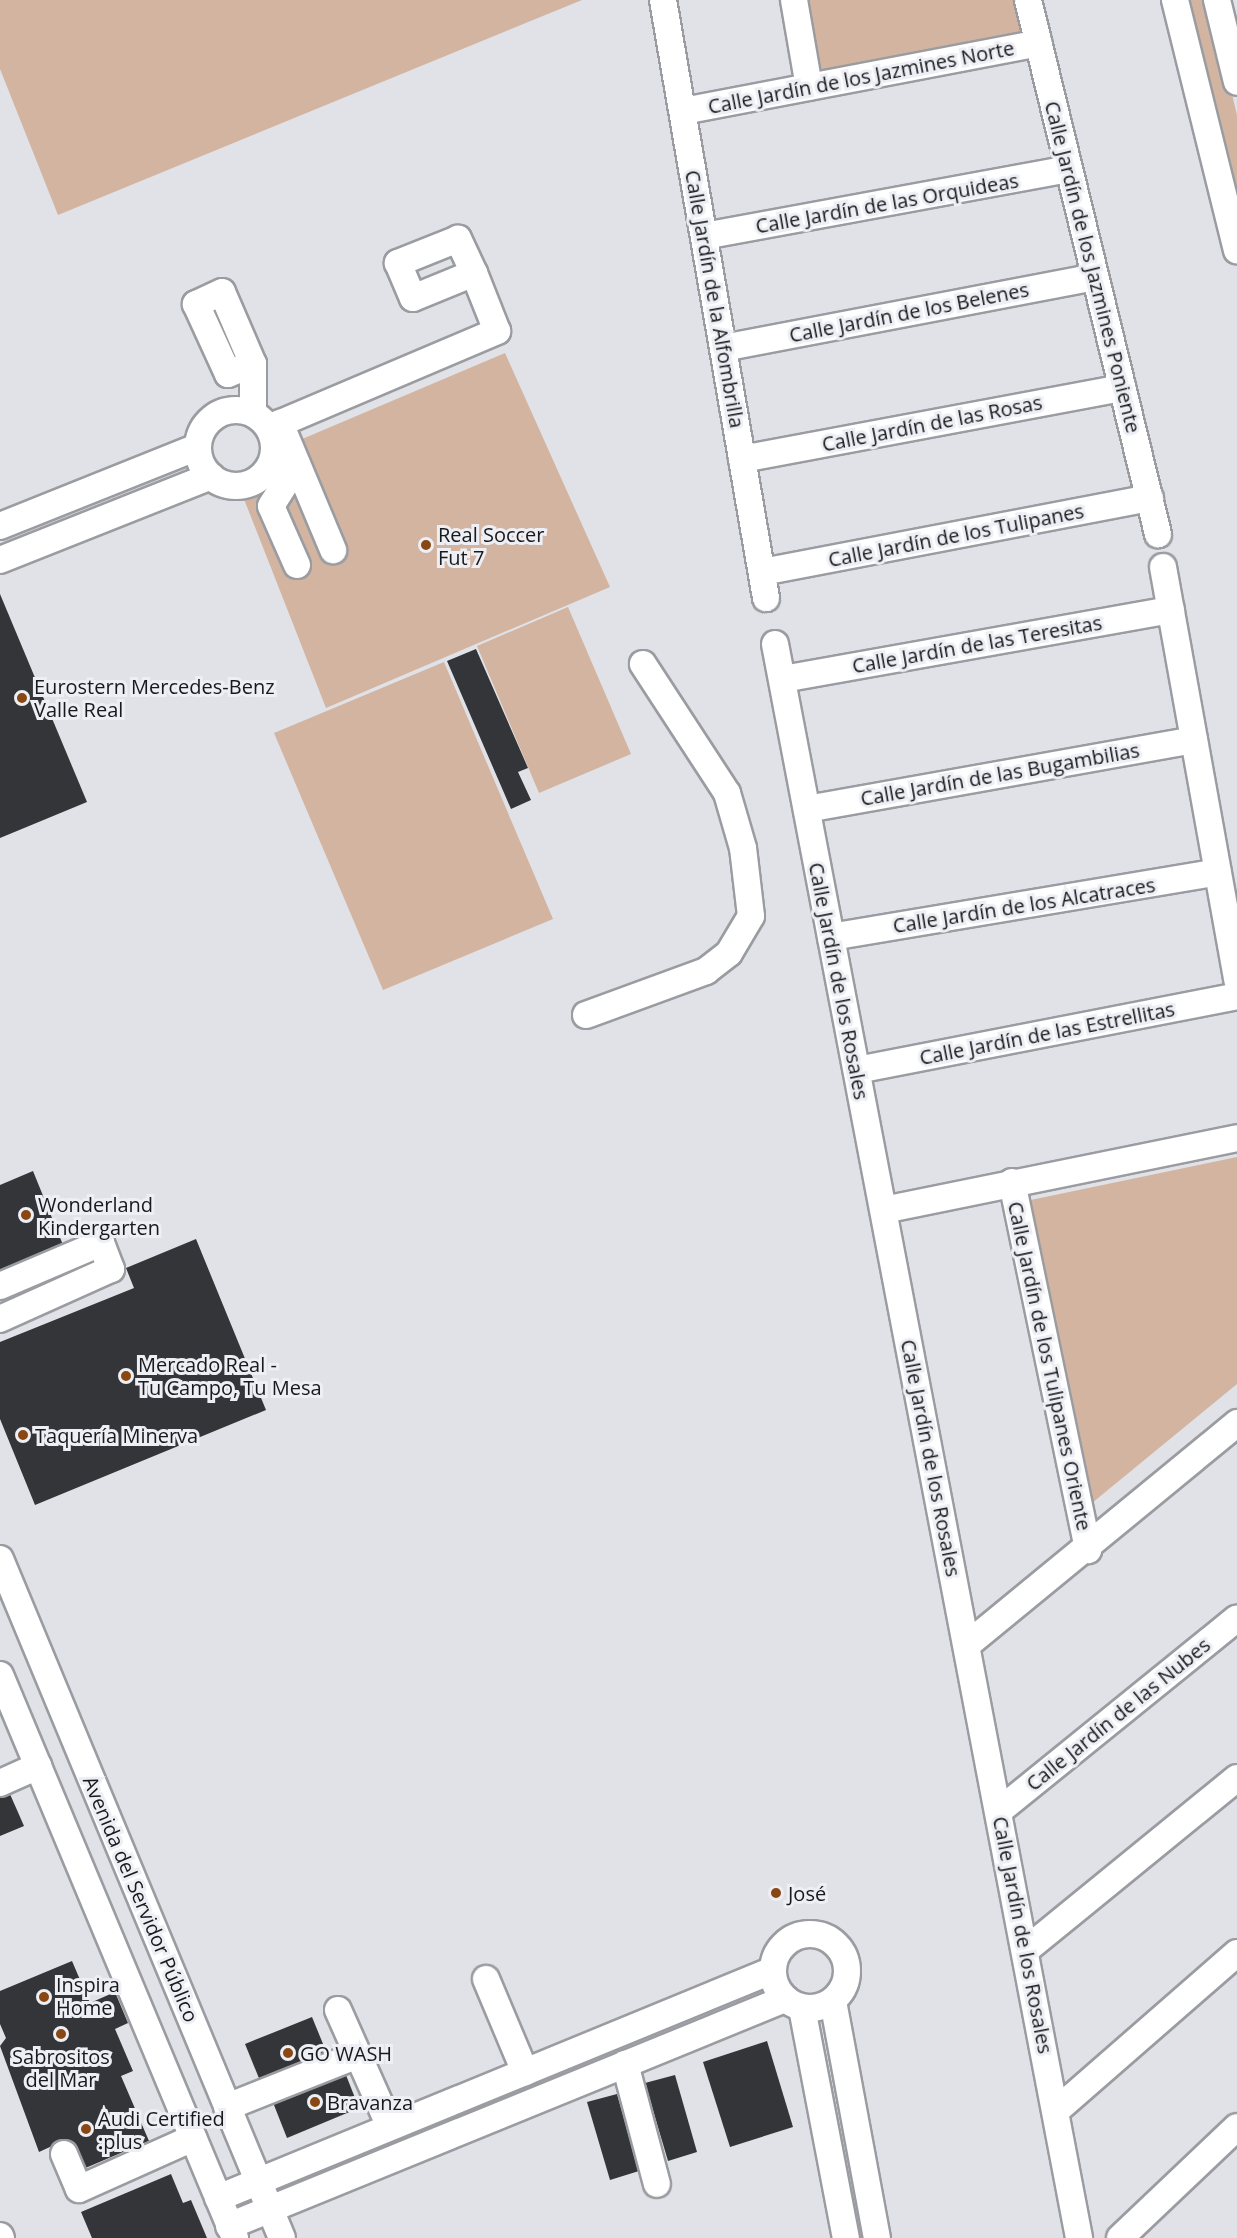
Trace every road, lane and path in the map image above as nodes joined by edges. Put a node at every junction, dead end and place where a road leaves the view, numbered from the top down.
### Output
1 (663, 0) edge
2 (794, 0) edge
3 (1028, 0) edge
4 (1175, 0) edge
5 (1217, 0) edge
6 (1039, 43) junction
7 (1237, 82) edge
8 (809, 87) junction
9 (682, 111) junction
10 (1069, 170) junction
11 (704, 236) junction
12 (1237, 249) edge
13 (474, 273) dead end
14 (1095, 277) junction
15 (723, 348) junction
16 (253, 364) dead end
17 (1122, 388) junction
18 (267, 421) junction
19 (198, 447) junction
20 (742, 459) junction
21 (297, 465) junction
22 (211, 476) junction
23 (1150, 498) junction
24 (0, 526) edge
25 (1158, 534) dead end
26 (333, 550) dead end
27 (0, 560) edge
28 (297, 566) dead end
29 (1163, 567) dead end
30 (762, 572) junction
31 (766, 598) dead end
32 (1171, 610) junction
33 (775, 644) dead end
34 (643, 663) dead end
35 (783, 679) junction
36 (1194, 740) junction
37 (807, 808) junction
38 (1218, 872) junction
39 (831, 937) junction
40 (1237, 980) edge
41 (1237, 996) edge
42 (586, 1015) dead end
43 (856, 1070) junction
44 (1237, 1138) edge
45 (1012, 1182) junction
46 (884, 1210) junction
47 (0, 1286) edge
48 (0, 1319) edge
49 (1237, 1422) edge
50 (1088, 1550) junction
51 (0, 1559) edge
52 (1237, 1618) edge
53 (967, 1645) junction
54 (0, 1675) edge
55 (6, 1709) edge
56 (38, 1766) junction
57 (1237, 1778) edge
58 (0, 1783) edge
59 (999, 1811) junction
60 (1026, 1950) junction
61 (1237, 1953) edge
62 (771, 1971) junction
63 (486, 1979) dead end
64 (832, 2001) junction
65 (794, 2003) junction
66 (338, 2010) dead end
67 (358, 2055) junction
68 (625, 2064) junction
69 (525, 2072) junction
70 (228, 2107) junction
71 (1057, 2110) junction
72 (390, 2127) junction
73 (1237, 2127) edge
74 (193, 2138) junction
75 (64, 2154) dead end
76 (258, 2181) junction
77 (657, 2184) dead end
78 (218, 2198) junction
79 (270, 2209) junction
80 (232, 2232) edge
81 (282, 2238) edge
82 (846, 2238) edge
83 (878, 2238) edge
84 (1078, 2238) edge
85 (1120, 2238) edge

1 - 9 street, Calle Jardín de la Alfombrilla
2 - 8 street
3 - 6 street, Calle Jardín de los Jazmines Poniente
4 - 12 street
5 - 7 street
6 - 8 street, Calle Jardín de los Jazmines Norte
6 - 10 street, Calle Jardín de los Jazmines Poniente
8 - 9 street, Calle Jardín de los Jazmines Norte
9 - 11 street, Calle Jardín de la Alfombrilla
10 - 11 street, Calle Jardín de las Orquideas
10 - 14 street, Calle Jardín de los Jazmines Poniente
11 - 15 street, Calle Jardín de la Alfombrilla
13 - 18 street
14 - 15 street, Calle Jardín de los Belenes
14 - 17 street, Calle Jardín de los Jazmines Poniente
15 - 20 street, Calle Jardín de la Alfombrilla
16 - 18 street
17 - 20 street, Calle Jardín de las Rosas
17 - 23 street, Calle Jardín de los Jazmines Poniente
18 - 19 street
18 - 21 street
18 - 22 street
19 - 22 street
19 - 24 street
20 - 30 street, Calle Jardín de la Alfombrilla
21 - 26 street
21 - 28 street
22 - 27 street
23 - 25 street, Calle Jardín de los Jazmines Poniente
23 - 30 street, Calle Jardín de los Tulipanes
29 - 32 street
30 - 31 street, Calle Jardín de la Alfombrilla
32 - 35 street, Calle Jardín de las Teresitas
32 - 36 street
33 - 35 street
34 - 42 street
35 - 37 street, Calle Jardín de los Rosales
36 - 37 street, Calle Jardín de las Bugambilias
36 - 38 street
37 - 39 street, Calle Jardín de los Rosales
38 - 39 street, Calle Jardín de los Alcatraces
38 - 40 street
39 - 43 street, Calle Jardín de los Rosales
41 - 43 street, Calle Jardín de las Estrellitas
43 - 46 street, Calle Jardín de los Rosales
44 - 45 street
45 - 46 street
45 - 50 street, Calle Jardín de los Tulipanes Oriente
46 - 53 street, Calle Jardín de los Rosales
47 - 48 street
49 - 50 street
50 - 53 street
51 - 70 street, Avenida del Servidor Público
52 - 59 street, Calle Jardín de las Nubes
53 - 59 street, Calle Jardín de los Rosales
54 - 55 street
55 - 56 street
56 - 58 street
56 - 74 street
57 - 60 street
59 - 60 street, Calle Jardín de los Rosales
60 - 71 street, Calle Jardín de los Rosales
61 - 71 street
62 - 64 street
62 - 65 street
62 - 69 street
63 - 69 street
64 - 65 street
64 - 83 street
65 - 68 street
65 - 82 street
66 - 67 street
67 - 70 street
67 - 72 street
68 - 77 street
68 - 79 street
69 - 72 street
70 - 76 street, Avenida del Servidor Público
71 - 84 street, Calle Jardín de los Rosales
72 - 76 street
73 - 85 street
74 - 75 street
74 - 78 street
76 - 78 street
76 - 79 street, Avenida del Servidor Público
78 - 80 street
79 - 80 street
79 - 81 street, Avenida del Servidor Público

